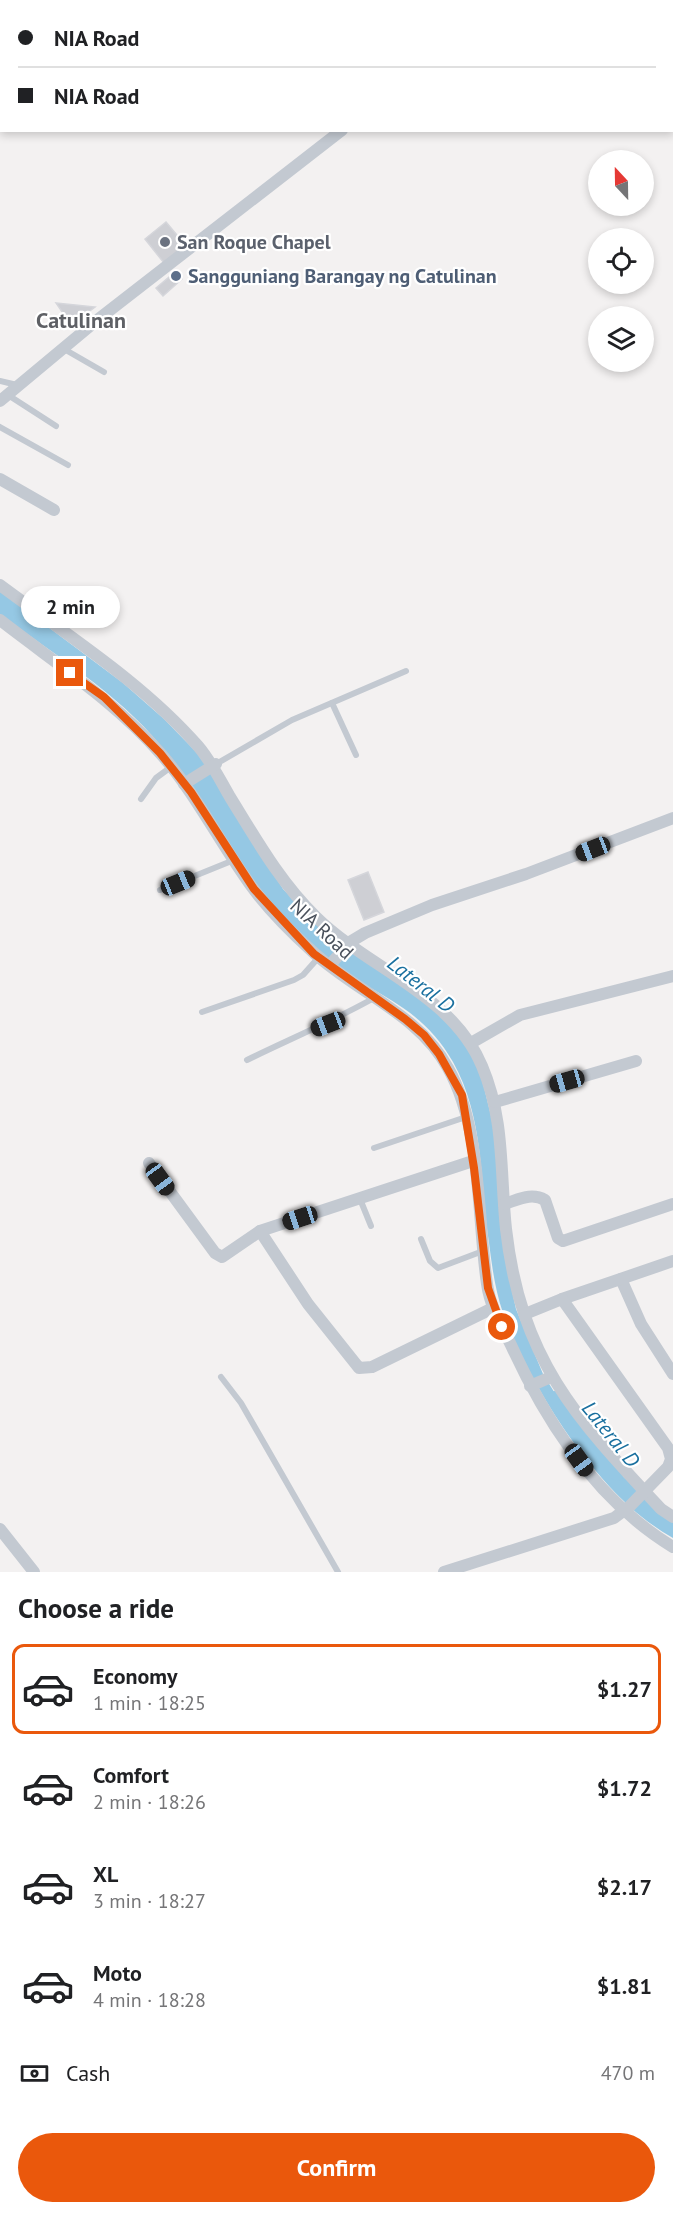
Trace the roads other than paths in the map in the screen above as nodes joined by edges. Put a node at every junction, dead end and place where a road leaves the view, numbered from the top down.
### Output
1 (339, 132) edge
2 (64, 349) junction
3 (104, 372) dead end
4 (0, 381) edge
5 (19, 386) junction
6 (4, 398) edge
7 (56, 426) dead end
8 (0, 427) edge
9 (68, 465) dead end
10 (0, 479) edge
11 (54, 510) dead end
12 (0, 585) edge
13 (0, 620) edge
14 (406, 671) dead end
15 (332, 703) junction
16 (356, 755) dead end
17 (212, 766) junction
18 (171, 767) junction
19 (187, 782) junction
20 (141, 800) dead end
21 (673, 818) edge
22 (234, 860) junction
23 (160, 890) dead end
24 (347, 946) junction
25 (319, 957) junction
26 (331, 964) junction
27 (673, 976) edge
28 (374, 998) junction
29 (201, 1012) dead end
30 (471, 1043) junction
31 (248, 1060) dead end
32 (636, 1061) dead end
33 (495, 1102) junction
34 (466, 1117) junction
35 (374, 1148) dead end
36 (473, 1161) junction
37 (149, 1163) dead end
38 (360, 1199) junction
39 (504, 1204) junction
40 (673, 1204) edge
41 (371, 1226) dead end
42 (260, 1231) junction
43 (421, 1239) dead end
44 (483, 1251) junction
45 (673, 1261) edge
46 (621, 1279) junction
47 (562, 1299) junction
48 (493, 1308) junction
49 (525, 1314) junction
50 (673, 1374) edge
51 (221, 1377) dead end
52 (541, 1381) junction
53 (672, 1459) edge
54 (642, 1493) junction
55 (627, 1509) junction
56 (673, 1517) edge
57 (0, 1529) edge
58 (673, 1547) edge
59 (34, 1572) edge
60 (338, 1572) edge
61 (444, 1572) edge

1 - 2 street
2 - 3 lane
2 - 5 street
4 - 5 lane
5 - 6 street
6 - 7 lane
8 - 9 lane
10 - 11 street
12 - 17 street
13 - 18 street, NIA Road
14 - 15 lane
15 - 16 lane
15 - 17 lane
17 - 19 street
17 - 24 street
18 - 19 street, NIA Road
18 - 20 lane
19 - 22 street, NIA Road
21 - 24 street
22 - 23 lane
22 - 25 street, NIA Road
24 - 26 street
24 - 30 street
25 - 26 street, NIA Road
25 - 29 lane
26 - 28 street, NIA Road
27 - 30 street
28 - 31 lane
28 - 34 street, NIA Road
30 - 33 street
32 - 33 street
33 - 39 street
34 - 35 lane
34 - 36 street, NIA Road
36 - 38 street
36 - 44 street, NIA Road
37 - 42 street
38 - 41 lane
38 - 42 street
39 - 40 street
39 - 49 street
42 - 48 street
43 - 44 lane
44 - 48 street, NIA Road
45 - 46 street
46 - 47 street
46 - 50 street
47 - 49 street
47 - 53 street
48 - 52 street, NIA Road
49 - 52 street
51 - 60 lane
52 - 54 street
52 - 55 street, NIA Road
53 - 54 street
54 - 55 street
54 - 56 street
55 - 58 street, NIA Road
55 - 61 street
57 - 59 street

